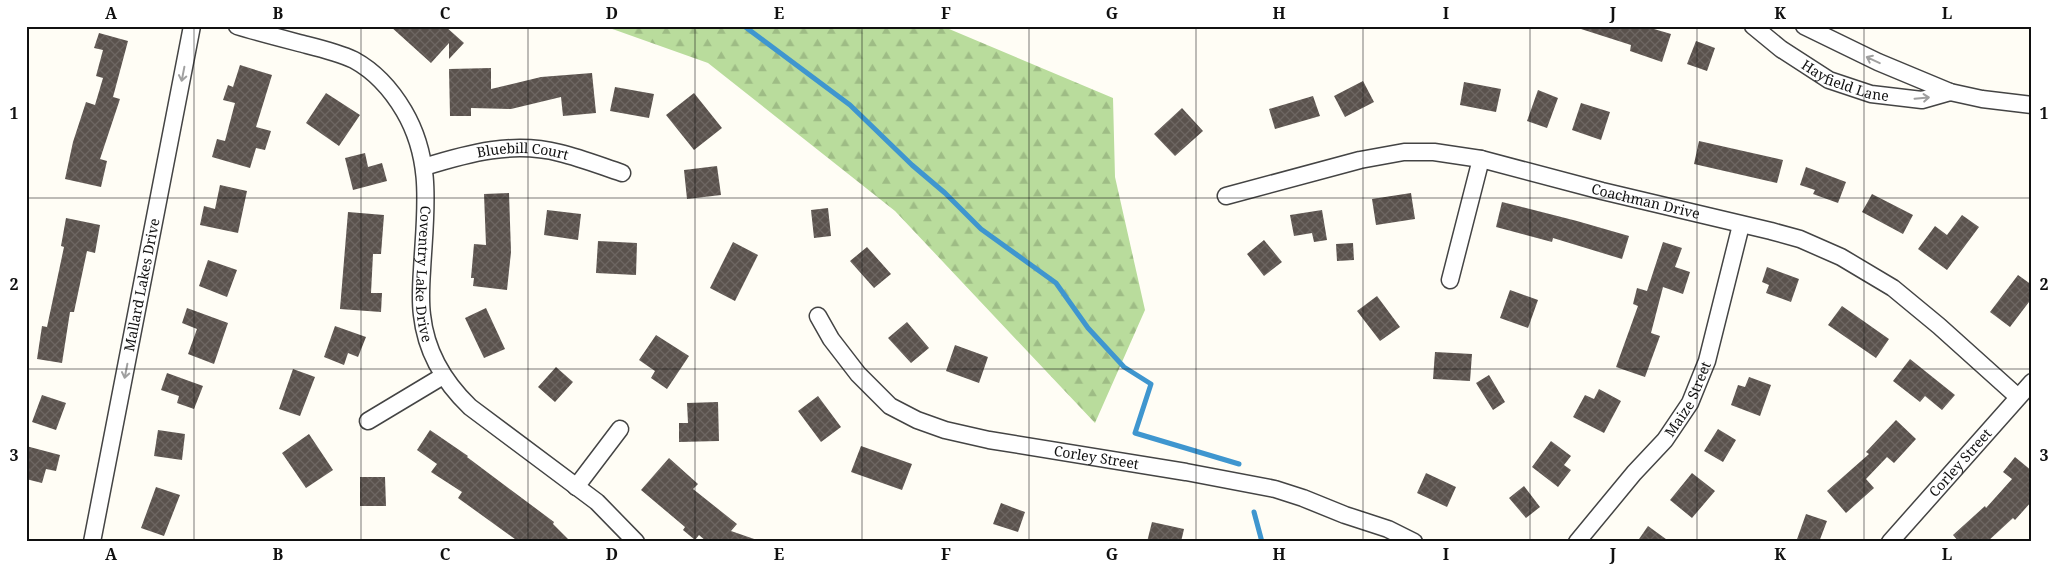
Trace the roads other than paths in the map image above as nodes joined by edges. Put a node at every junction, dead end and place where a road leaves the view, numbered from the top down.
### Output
1 (192, 26) edge
2 (237, 26) edge
3 (1753, 26) edge
4 (1804, 26) edge
5 (1950, 92) junction
6 (2032, 105) edge
7 (1480, 159) junction
8 (424, 167) junction
9 (622, 172) dead end
10 (1226, 196) dead end
11 (1741, 225) junction
12 (1450, 280) dead end
13 (818, 316) dead end
14 (443, 376) junction
15 (2032, 382) edge
16 (2018, 397) junction
17 (368, 421) dead end
18 (620, 428) dead end
19 (576, 487) junction
20 (92, 542) edge
21 (636, 542) edge
22 (1414, 542) edge
23 (1577, 542) edge
24 (1890, 542) edge

1 -> 20 street, Mallard Lakes Drive
2 - 8 street, Coventry Lake Drive
3 -> 5 street, Hayfield Lane
5 -> 4 street, Hayfield Lane
5 - 6 street, Hayfield Lane
7 - 10 street, Coachman Drive
7 - 11 street, Coachman Drive
7 - 12 street
8 - 9 street, Bluebill Court
8 - 14 street, Coventry Lake Drive
11 - 16 street, Coachman Drive
11 - 23 street, Maize Street
13 - 22 street, Corley Street
14 - 17 street
14 - 19 street, Coventry Lake Drive
15 - 16 street, Corley Street
16 - 24 street, Corley Street
18 - 19 street
19 - 21 street, Coventry Lake Drive

